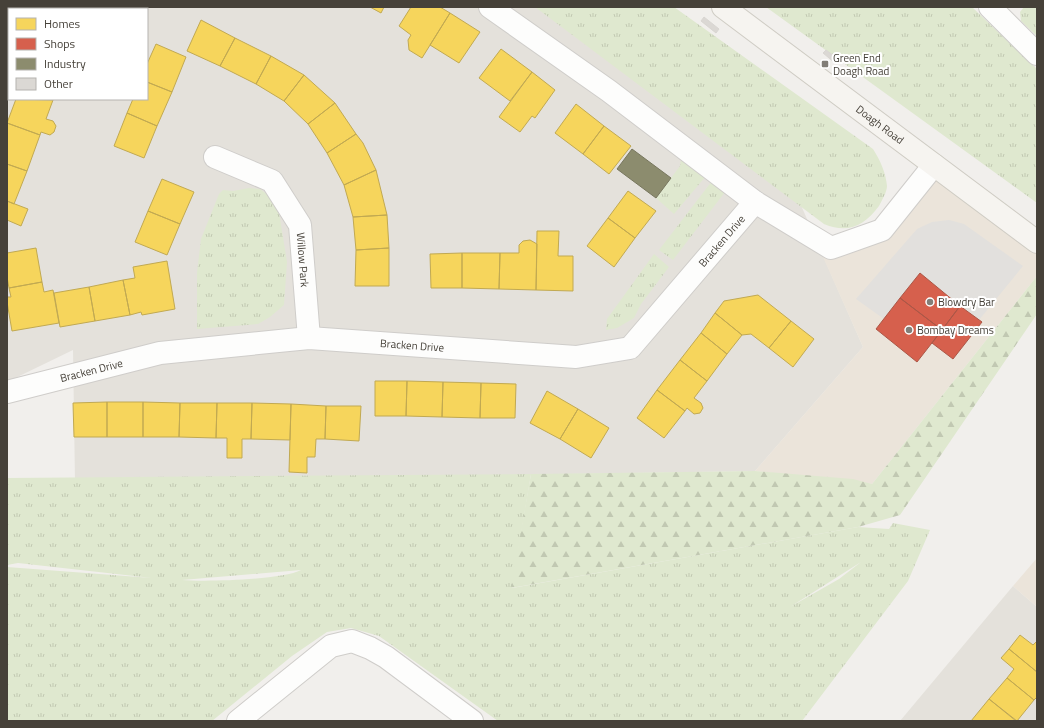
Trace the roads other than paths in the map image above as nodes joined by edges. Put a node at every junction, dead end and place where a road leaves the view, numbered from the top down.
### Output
1 (490, 7) edge
2 (723, 7) edge
3 (990, 7) edge
4 (1037, 54) edge
5 (215, 157) dead end
6 (934, 165) junction
7 (755, 202) junction
8 (1037, 242) edge
9 (309, 338) junction
10 (7, 392) edge
11 (238, 721) edge
12 (472, 721) edge

1 - 7 street
2 - 6 main road, Doagh Road
3 - 4 street
5 - 9 street, Willow Park
6 - 7 street
6 - 8 main road, Doagh Road
7 - 9 street, Bracken Drive
9 - 10 street, Bracken Drive
11 - 12 street

